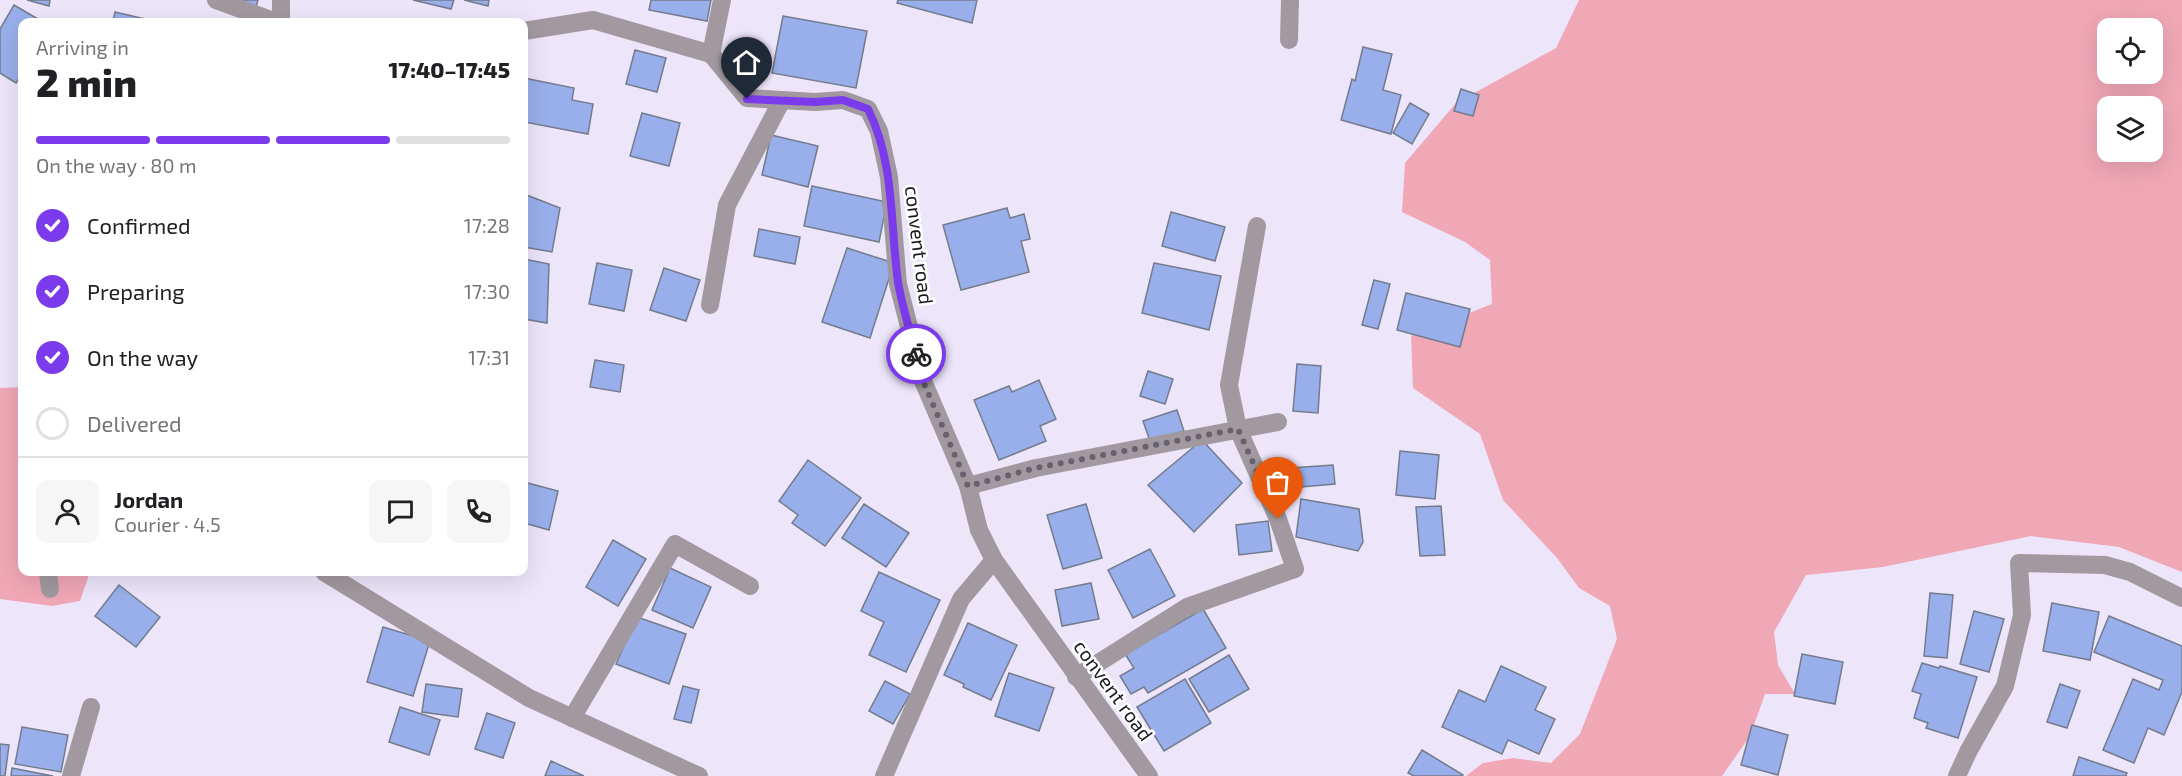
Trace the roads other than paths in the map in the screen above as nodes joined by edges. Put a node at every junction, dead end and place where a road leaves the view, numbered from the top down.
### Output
1 (216, 0) edge
2 (281, 0) edge
3 (722, 0) edge
4 (1290, 0) edge
5 (267, 18) edge
6 (279, 18) edge
7 (528, 30) edge
8 (1289, 40) dead end
9 (711, 54) junction
10 (782, 100) junction
11 (1257, 226) dead end
12 (710, 304) dead end
13 (1278, 422) dead end
14 (1238, 429) junction
15 (968, 486) junction
16 (994, 560) junction
17 (331, 576) edge
18 (750, 586) dead end
19 (2182, 598) edge
20 (1076, 676) junction
21 (92, 707) dead end
22 (572, 718) junction
23 (71, 776) edge
24 (699, 776) edge
25 (884, 776) edge
26 (1149, 776) edge
27 (1957, 776) edge

1 - 5 street
2 - 6 street
3 - 9 street
4 - 8 street
7 - 9 street
9 - 10 street, convent road
10 - 12 street
10 - 15 street, convent road
11 - 14 street
13 - 14 street
14 - 15 street
14 - 20 street
15 - 16 street, convent road
16 - 20 street, convent road
16 - 25 street
17 - 22 street
18 - 22 street
19 - 27 street
20 - 26 street, convent road
21 - 23 street
22 - 24 street

